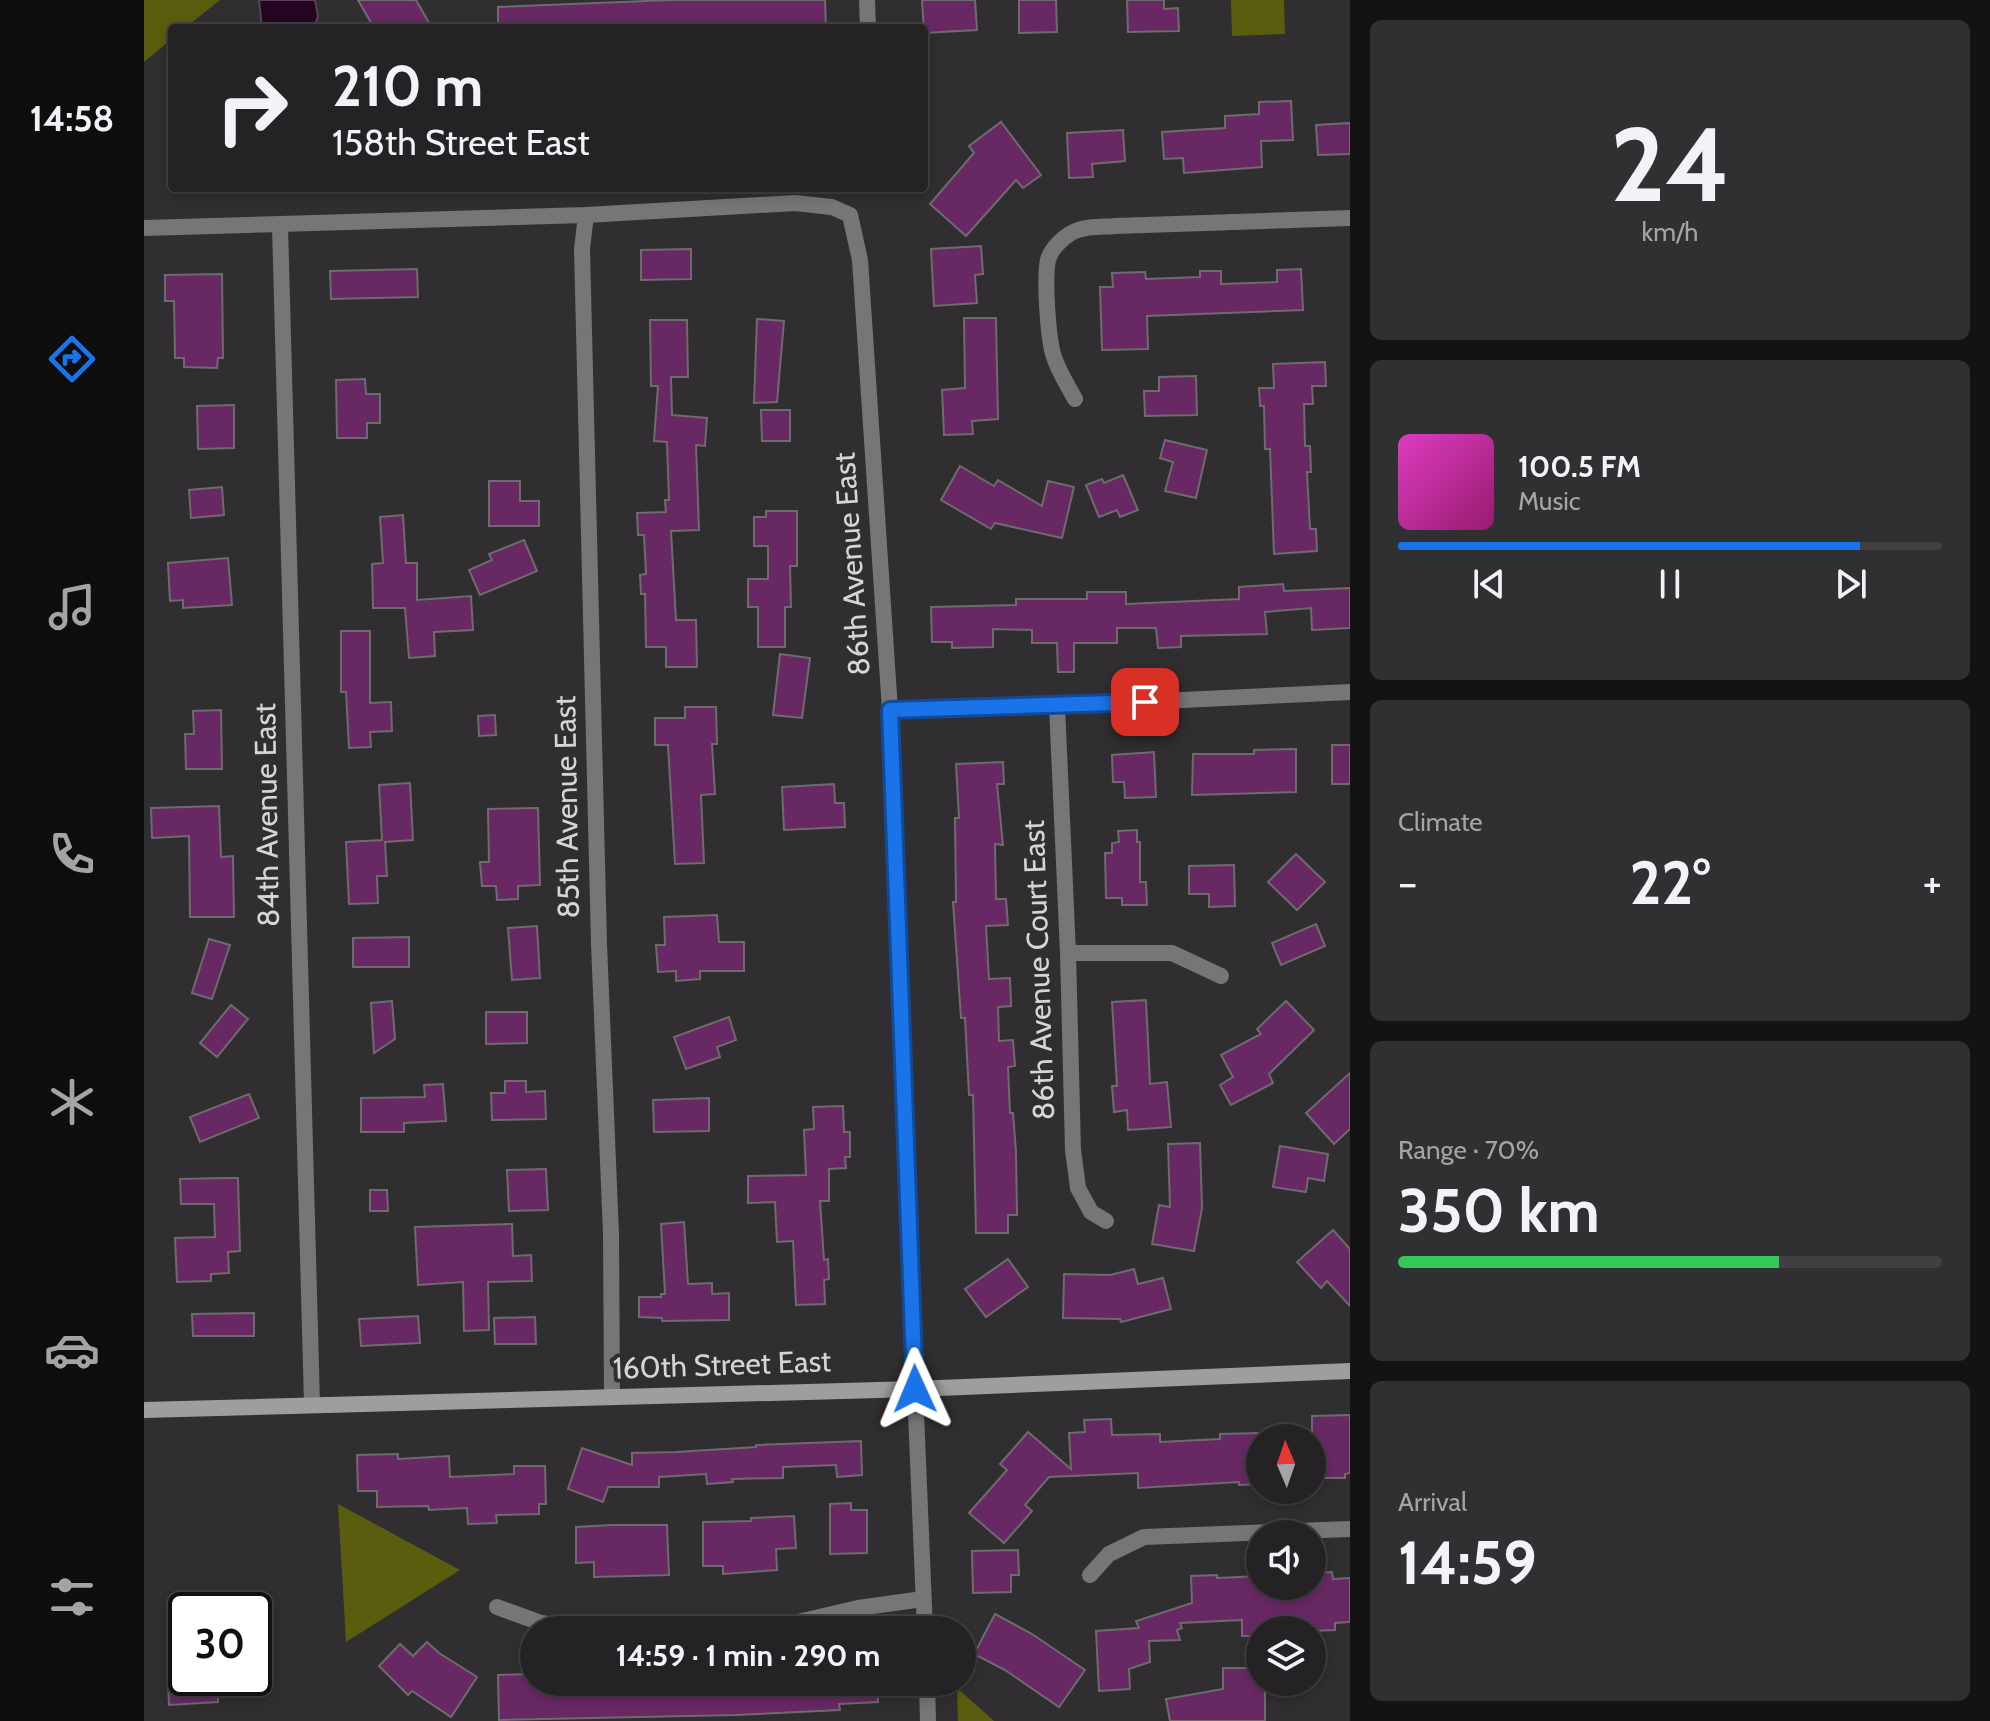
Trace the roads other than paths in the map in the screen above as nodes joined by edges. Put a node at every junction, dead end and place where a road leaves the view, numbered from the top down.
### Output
1 (867, 0) edge
2 (868, 24) edge
3 (586, 215) junction
4 (1350, 218) edge
5 (280, 226) junction
6 (144, 228) edge
7 (1075, 399) dead end
8 (1350, 692) edge
9 (1057, 706) junction
10 (890, 710) junction
11 (1068, 953) junction
12 (1221, 976) dead end
13 (1106, 1221) dead end
14 (1350, 1371) edge
15 (915, 1389) junction
16 (612, 1397) junction
17 (312, 1404) junction
18 (144, 1410) edge
19 (1350, 1529) edge
20 (1090, 1575) dead end
21 (923, 1599) junction
22 (497, 1607) dead end
23 (924, 1616) edge
24 (927, 1696) edge
25 (928, 1721) edge

1 - 2 street
3 - 5 street
3 - 10 street, 86th Avenue East
3 - 16 street, 85th Avenue East
4 - 7 street
5 - 6 street
5 - 17 street, 84th Avenue East
8 - 9 street
9 - 10 street
9 - 11 street, 86th Avenue Court East
10 - 15 street, 86th Avenue East
11 - 12 street
11 - 13 street, 86th Avenue Court East
14 - 15 main road, 160th Street East
15 - 16 main road, 160th Street East
15 - 21 street, 86th Avenue East
16 - 17 main road, 160th Street East
17 - 18 main road, 160th Street East
19 - 20 street
21 - 22 street
21 - 23 street, 86th Avenue East
24 - 25 street

